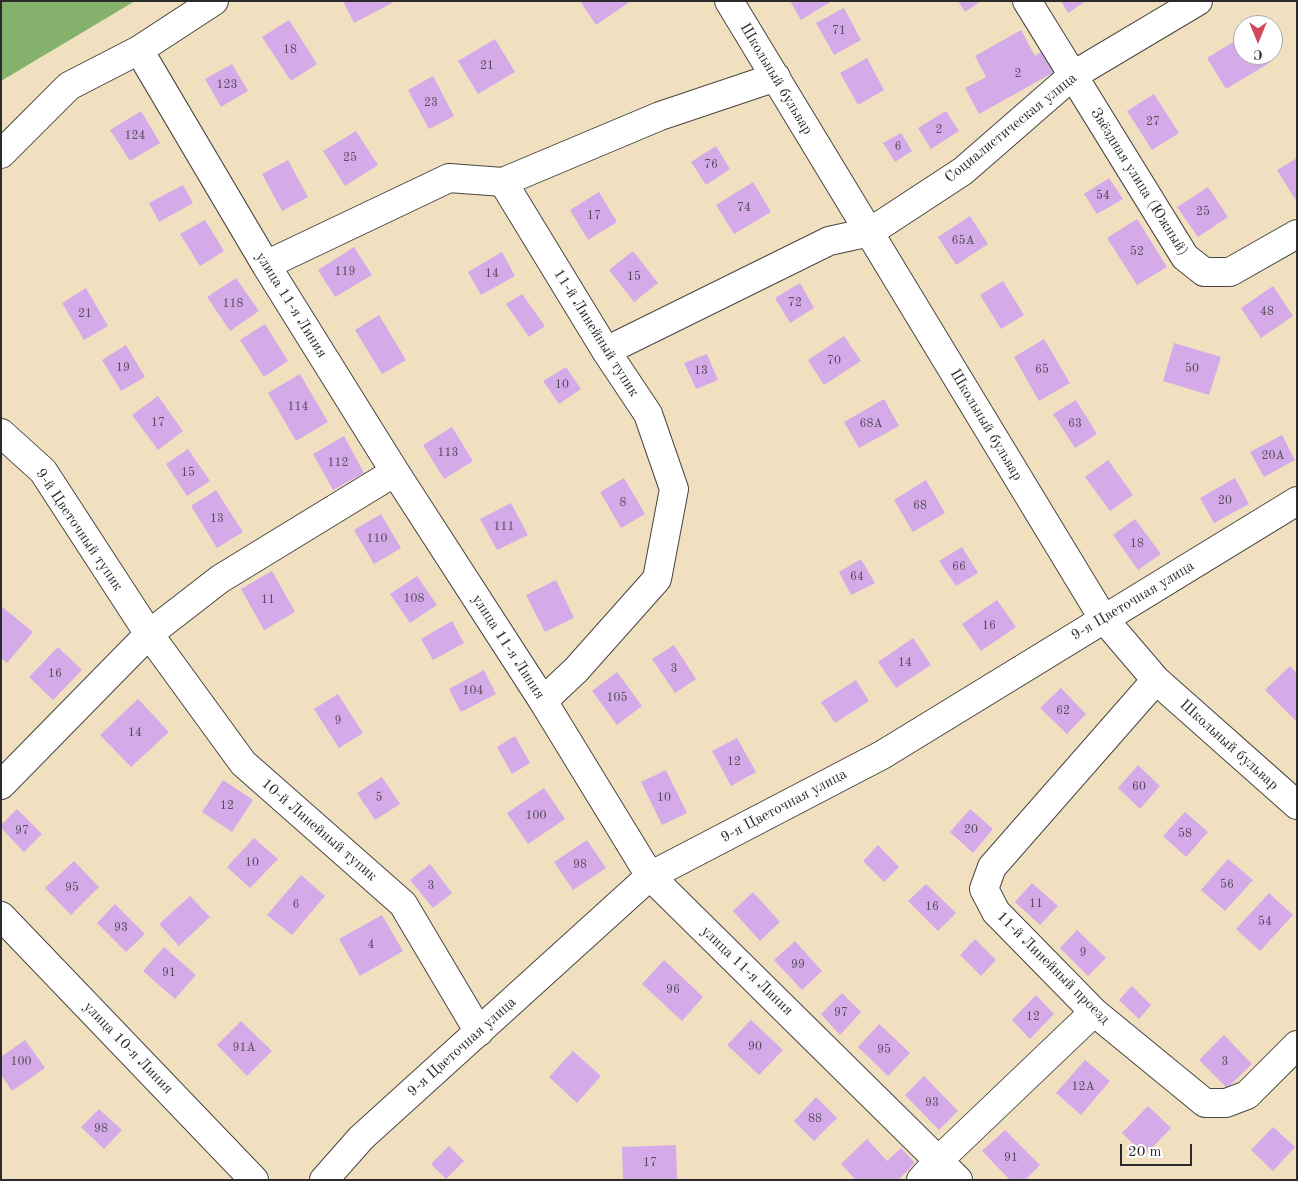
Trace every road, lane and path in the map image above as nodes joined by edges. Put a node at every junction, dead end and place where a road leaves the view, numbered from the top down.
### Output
1 (214, 1) edge
2 (729, 1) edge
3 (1028, 1) edge
4 (1198, 1) edge
5 (138, 50) junction
6 (1072, 76) junction
7 (776, 77) junction
8 (1, 154) edge
9 (503, 182) junction
10 (870, 232) junction
11 (1297, 234) edge
12 (266, 265) junction
13 (606, 350) junction
14 (1, 433) edge
15 (395, 472) junction
16 (1297, 501) edge
17 (1102, 618) junction
18 (149, 634) junction
19 (1156, 680) junction
20 (543, 701) junction
21 (1, 785) edge
22 (1297, 805) edge
23 (650, 876) junction
24 (1, 916) edge
25 (1094, 1012) junction
26 (479, 1032) junction
27 (1297, 1045) edge
28 (940, 1159) junction
29 (254, 1180) edge
30 (324, 1180) edge
31 (922, 1180) edge
32 (958, 1180) edge

1 - 5 lane
2 - 7 lane, Школьный бульвар
3 - 6 lane, Звёздная улица (Южный)
4 - 6 lane, Социалистическая улица
5 - 8 lane
5 - 12 lane, улица 11-я Линия
6 - 10 lane, Социалистическая улица
6 - 11 lane, Звёздная улица (Южный)
7 - 9 lane
7 - 10 lane, Школьный бульвар
9 - 12 lane
9 - 13 lane, 11-й Линейный тупик
10 - 13 lane, Социалистическая улица
10 - 17 lane, Школьный бульвар
12 - 15 lane, улица 11-я Линия
13 - 20 lane, 11-й Линейный тупик
14 - 18 lane, 9-й Цветочный тупик
15 - 18 lane
15 - 20 lane, улица 11-я Линия
16 - 17 lane, 9-я Цветочная улица
17 - 19 lane, Школьный бульвар
17 - 23 lane, 9-я Цветочная улица
18 - 21 lane
18 - 26 lane, 10-й Линейный тупик
19 - 22 lane, Школьный бульвар
19 - 25 lane, 11-й Линейный проезд
20 - 23 lane, улица 11-я Линия
23 - 26 lane, 9-я Цветочная улица
23 - 28 lane, улица 11-я Линия
24 - 29 lane, улица 10-я Линия
25 - 27 lane, 11-й Линейный проезд
25 - 28 lane
26 - 30 lane, 9-я Цветочная улица
28 - 31 lane
28 - 32 lane, улица 11-я Линия

